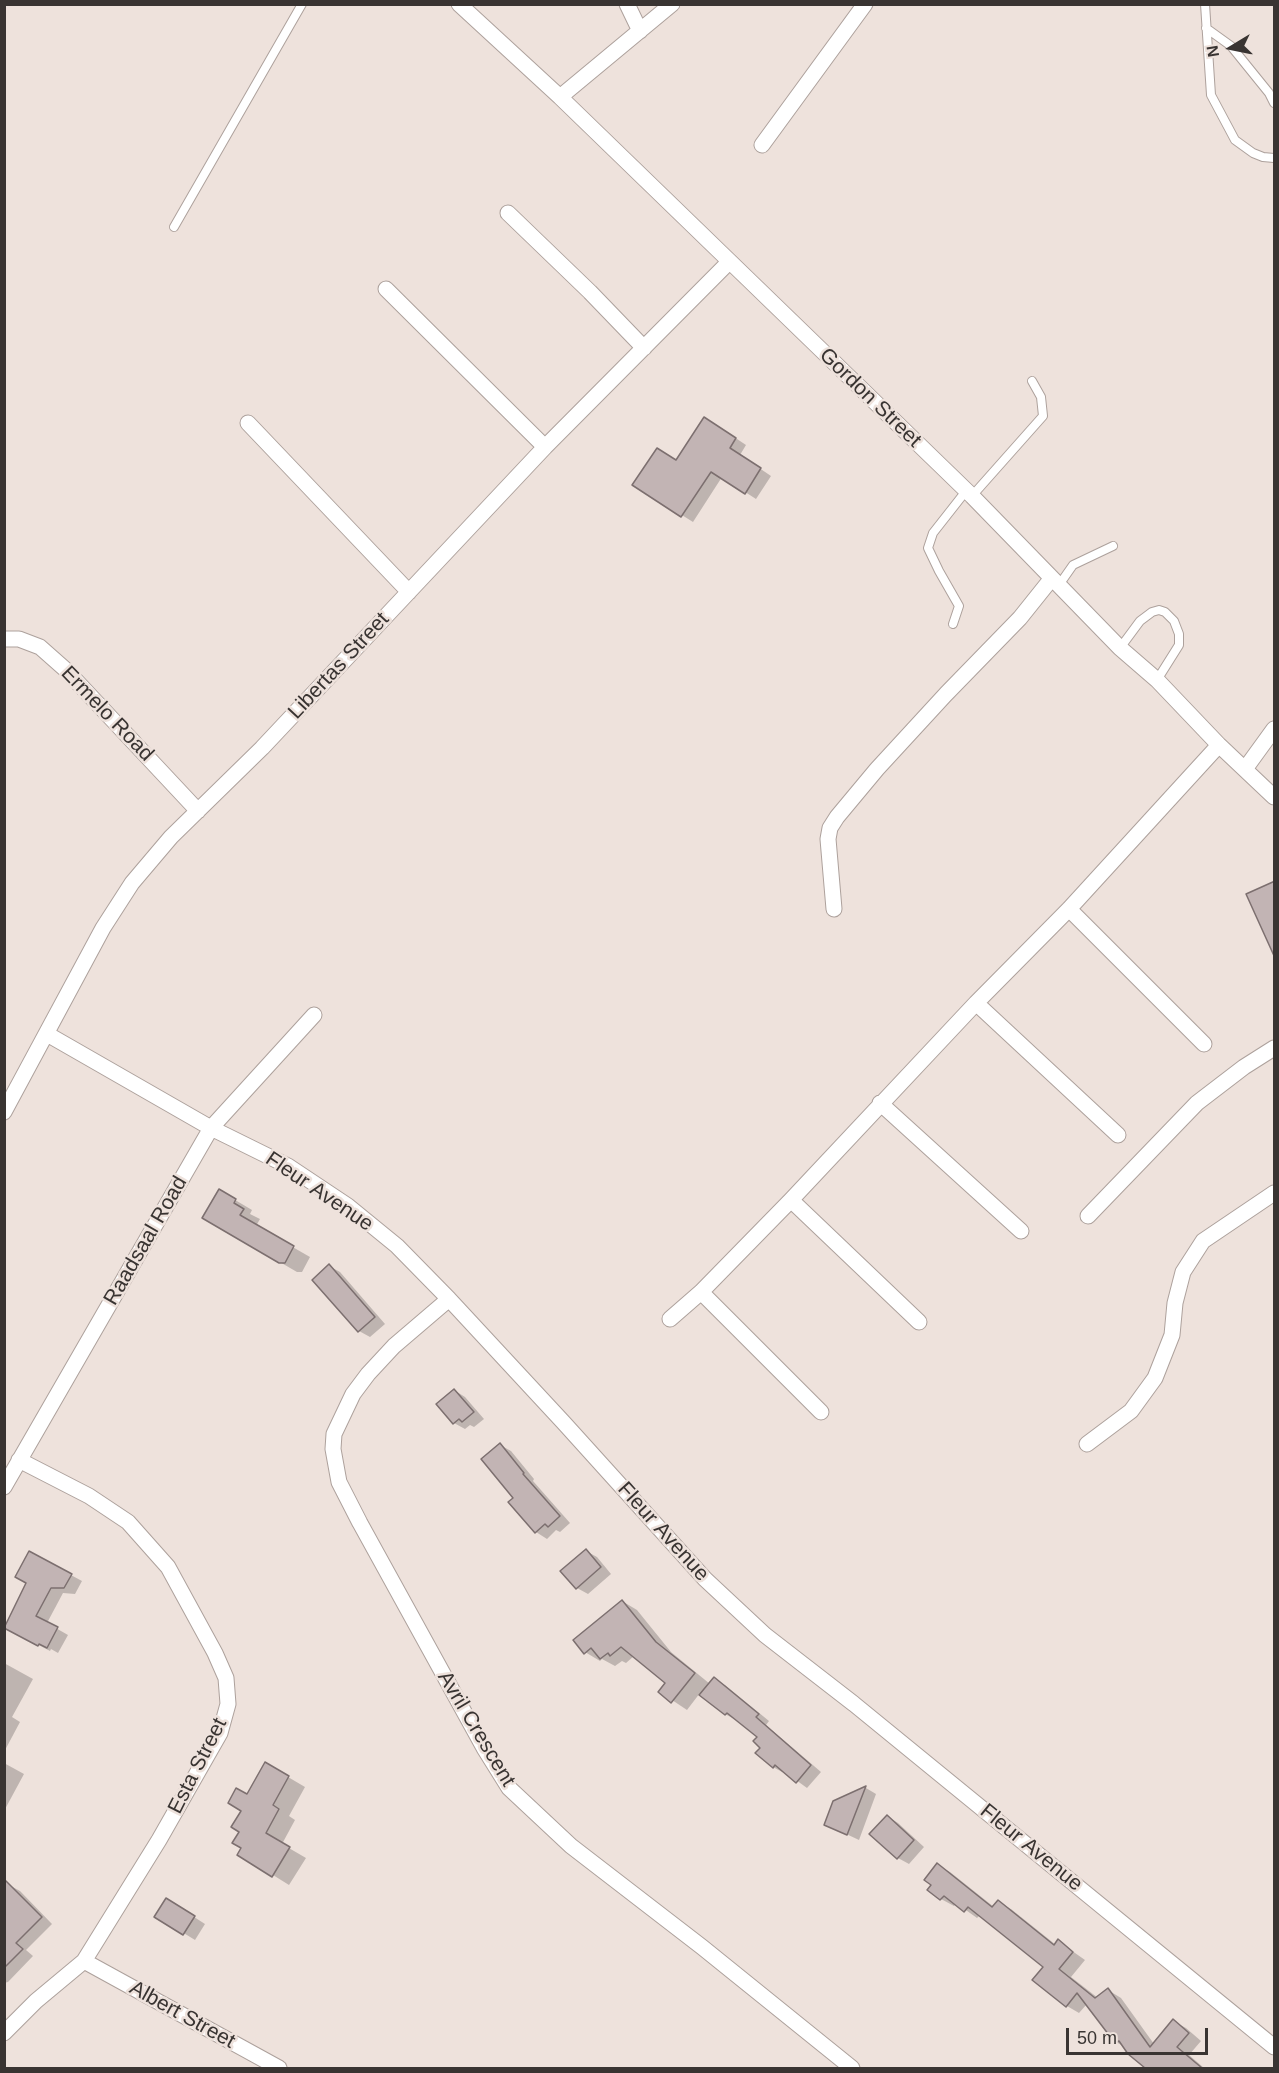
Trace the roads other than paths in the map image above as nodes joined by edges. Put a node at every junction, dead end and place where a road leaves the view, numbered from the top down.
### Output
1 (302, 4) edge
2 (459, 4) edge
3 (627, 4) edge
4 (672, 4) edge
5 (865, 4) edge
6 (1205, 4) edge
7 (1206, 28) junction
8 (640, 31) junction
9 (560, 97) junction
10 (1275, 103) edge
11 (762, 145) dead end
12 (1275, 158) edge
13 (508, 213) dead end
14 (174, 226) dead end
15 (729, 262) junction
16 (386, 289) dead end
17 (644, 348) junction
18 (1032, 381) dead end
19 (249, 423) dead end
20 (545, 447) junction
21 (969, 494) junction
22 (1113, 546) dead end
23 (1055, 582) junction
24 (409, 592) junction
25 (953, 624) dead end
26 (4, 639) edge
27 (1120, 648) junction
28 (1157, 680) junction
29 (1275, 729) edge
30 (1219, 745) junction
31 (1245, 769) junction
32 (1275, 797) edge
33 (198, 810) junction
34 (834, 909) dead end
35 (1069, 909) junction
36 (976, 1002) junction
37 (314, 1015) dead end
38 (48, 1034) junction
39 (1204, 1044) dead end
40 (1275, 1048) edge
41 (880, 1103) junction
42 (4, 1112) edge
43 (212, 1128) junction
44 (1118, 1136) dead end
45 (1275, 1193) edge
46 (791, 1200) junction
47 (1088, 1216) dead end
48 (1021, 1231) dead end
49 (701, 1292) junction
50 (448, 1299) junction
51 (670, 1319) dead end
52 (919, 1322) dead end
53 (821, 1412) dead end
54 (1087, 1444) dead end
55 (19, 1460) junction
56 (4, 1487) edge
57 (84, 1960) junction
58 (4, 2033) edge
59 (1275, 2047) edge
60 (279, 2068) edge
61 (852, 2068) edge

1 - 14 lane
2 - 9 street, Gordon Street
3 - 8 street
4 - 8 street
5 - 11 street
6 - 7 lane
7 - 10 lane
7 - 12 lane
8 - 9 street
9 - 15 street, Gordon Street
13 - 17 street
15 - 17 street, Libertas Street
15 - 21 street, Gordon Street
16 - 20 street
17 - 20 street, Libertas Street
18 - 21 lane
19 - 24 street
20 - 24 street, Libertas Street
21 - 23 street, Gordon Street
21 - 25 lane
22 - 23 lane
23 - 27 street, Gordon Street
23 - 34 street
24 - 33 street, Libertas Street
26 - 33 street, Ermelo Road
27 - 28 street, Gordon Street
27 - 28 lane
28 - 30 street, Gordon Street
29 - 31 street
30 - 31 street, Gordon Street
30 - 35 street
31 - 32 street, Gordon Street
33 - 38 street, Libertas Street
35 - 36 street
35 - 39 street
36 - 41 street
36 - 44 street
37 - 43 street, Raadsaal Road
38 - 42 street, Libertas Street
38 - 43 street, Fleur Avenue
40 - 47 street
41 - 46 street
41 - 48 street
43 - 50 street, Fleur Avenue
43 - 55 street, Raadsaal Road
45 - 54 street
46 - 49 street
46 - 52 street
49 - 51 street
49 - 53 street
50 - 59 street, Fleur Avenue
50 - 61 street, Avril Crescent
55 - 56 street, Raadsaal Road
55 - 57 street, Esta Street
57 - 58 street, Esta Street
57 - 60 street, Albert Street

